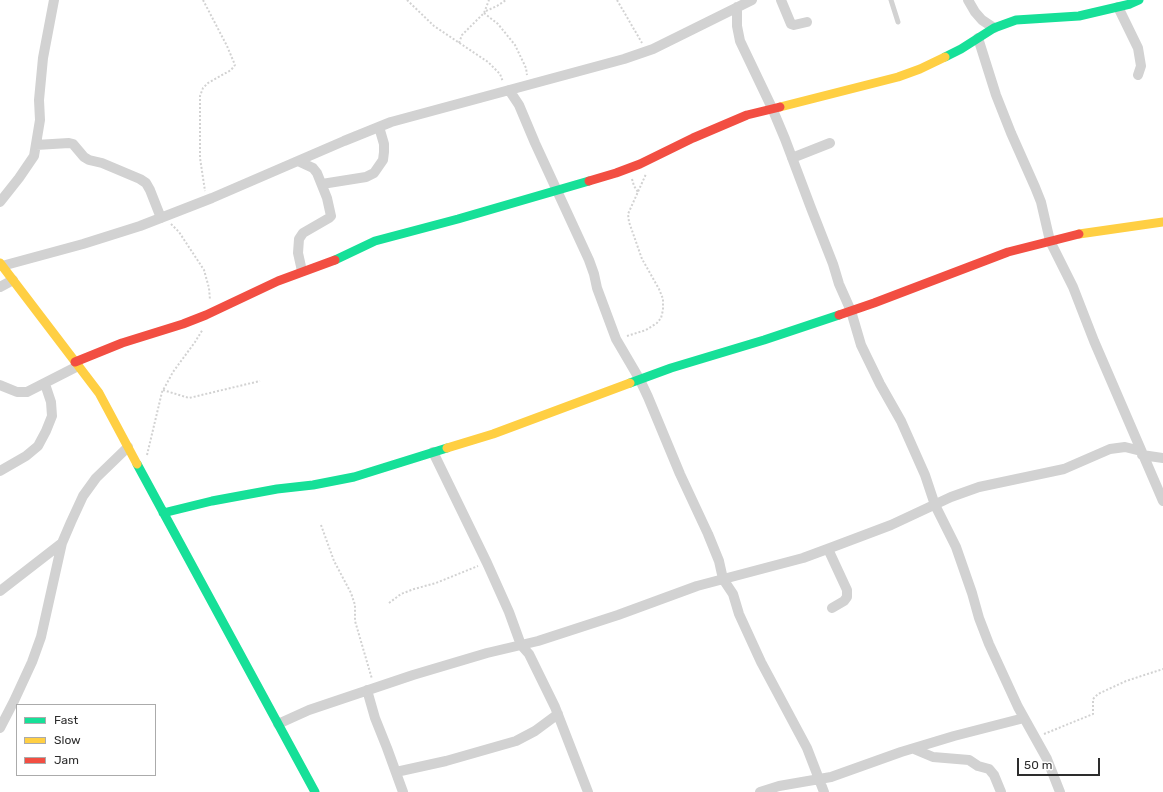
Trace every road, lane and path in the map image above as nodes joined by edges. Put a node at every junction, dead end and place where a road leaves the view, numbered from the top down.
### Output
1 (54, 0) edge
2 (203, 0) edge
3 (407, 0) edge
4 (489, 0) edge
5 (506, 0) edge
6 (617, 0) edge
7 (752, 0) edge
8 (781, 0) edge
9 (891, 0) edge
10 (968, 0) edge
11 (1139, 0) edge
12 (737, 7) junction
13 (1118, 7) junction
14 (485, 12) junction
15 (807, 22) dead end
16 (898, 22) dead end
17 (994, 28) junction
18 (978, 38) junction
19 (459, 43) junction
20 (647, 51) junction
21 (1138, 75) dead end
22 (528, 84) junction
23 (507, 90) junction
24 (772, 108) junction
25 (380, 127) junction
26 (830, 143) dead end
27 (36, 145) junction
28 (792, 158) junction
29 (650, 159) junction
30 (298, 161) junction
31 (322, 184) junction
32 (556, 189) junction
33 (207, 200) junction
34 (0, 202) edge
35 (162, 217) junction
36 (1163, 222) edge
37 (1050, 241) junction
38 (1, 265) edge
39 (302, 271) junction
40 (13, 280) junction
41 (0, 286) edge
42 (851, 311) junction
43 (206, 315) junction
44 (206, 324) dead end
45 (616, 339) junction
46 (76, 364) junction
47 (640, 380) junction
48 (260, 382) dead end
49 (45, 384) junction
50 (0, 385) edge
51 (163, 390) junction
52 (128, 447) junction
53 (433, 452) junction
54 (1141, 453) junction
55 (147, 458) dead end
56 (1163, 458) edge
57 (0, 472) edge
58 (1163, 501) edge
59 (935, 504) junction
60 (163, 513) junction
61 (321, 525) dead end
62 (62, 543) junction
63 (828, 549) junction
64 (487, 563) junction
65 (724, 579) junction
66 (0, 591) edge
67 (389, 603) dead end
68 (832, 608) dead end
69 (521, 645) junction
70 (1163, 669) edge
71 (371, 689) junction
72 (558, 714) junction
73 (1024, 718) junction
74 (278, 724) junction
75 (0, 728) edge
76 (1036, 738) junction
77 (914, 749) junction
78 (396, 772) junction
79 (818, 780) junction
80 (315, 792) edge
81 (403, 792) edge
82 (588, 792) edge
83 (760, 792) edge
84 (824, 792) edge
85 (1001, 792) edge
86 (1060, 792) edge

1 - 27 street
2 - 33 path
3 - 19 path
4 - 14 path
5 - 14 path
6 - 20 path
7 - 12 street
8 - 15 street
9 - 16 lane
10 - 17 street
11 - 13 street
12 - 20 street
12 - 24 street
13 - 17 street
13 - 21 street
14 - 19 path
14 - 22 path
17 - 18 street
18 - 24 street
18 - 37 street
19 - 23 path
20 - 22 street
22 - 23 street
23 - 25 street
23 - 32 street
24 - 28 street
24 - 29 street
25 - 30 street
25 - 31 street
26 - 28 street
27 - 34 street
27 - 35 street
28 - 42 street
29 - 32 street
29 - 45 path
30 - 31 street
30 - 33 street
31 - 39 street
32 - 39 street
32 - 45 street
33 - 35 street
35 - 38 street
35 - 43 path
36 - 37 street
37 - 42 street
37 - 54 street
38 - 40 street
39 - 43 street
40 - 41 street
40 - 46 street
42 - 47 street
42 - 59 street
43 - 46 street
44 - 51 path
45 - 47 street
46 - 49 street
46 - 52 street
47 - 53 street
47 - 65 street
48 - 51 path
49 - 50 street
49 - 57 street
51 - 55 path
52 - 60 street
52 - 62 street
53 - 60 street
53 - 64 street
54 - 56 street
54 - 58 street
54 - 59 street
59 - 63 street
59 - 73 street
60 - 74 street
61 - 71 path
62 - 66 street
62 - 75 street
63 - 65 street
63 - 68 street
64 - 67 path
64 - 69 street
65 - 69 street
65 - 79 street
69 - 71 street
69 - 72 street
70 - 76 path
71 - 74 street
71 - 78 street
72 - 78 street
72 - 82 street
73 - 76 street
73 - 77 street
74 - 80 street
76 - 86 street
77 - 79 street
77 - 85 street
78 - 81 street
79 - 83 street
79 - 84 street

